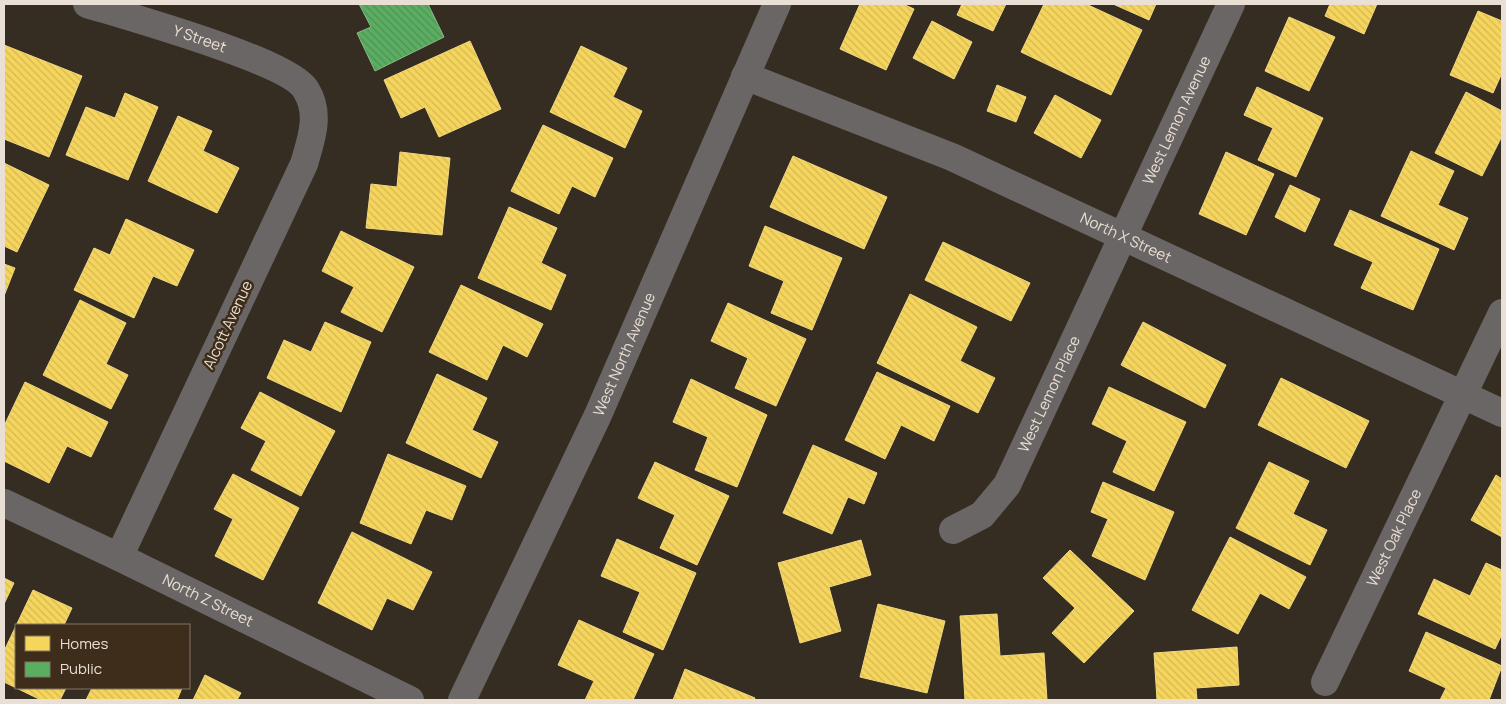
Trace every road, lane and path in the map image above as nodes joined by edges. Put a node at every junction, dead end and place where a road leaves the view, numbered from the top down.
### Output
1 (87, 4) edge
2 (777, 4) edge
3 (1231, 4) edge
4 (745, 76) junction
5 (306, 88) joint
6 (1123, 237) junction
7 (1502, 313) edge
8 (1464, 394) junction
9 (1502, 413) edge
10 (4, 503) edge
11 (953, 530) dead end
12 (119, 557) junction
13 (1325, 682) dead end
14 (410, 700) edge
15 (462, 700) edge

1 - 5 street, Y Street
2 - 4 street, West North Avenue
3 - 6 street, West Lemon Avenue
4 - 6 street, North X Street
4 - 15 street, West North Avenue
5 - 12 street, Alcott Avenue
6 - 8 street, North X Street
6 - 11 street, West Lemon Place
7 - 8 street, West Oak Place
8 - 9 street, North X Street
8 - 13 street, West Oak Place
10 - 12 street, North Z Street
12 - 14 street, North Z Street

